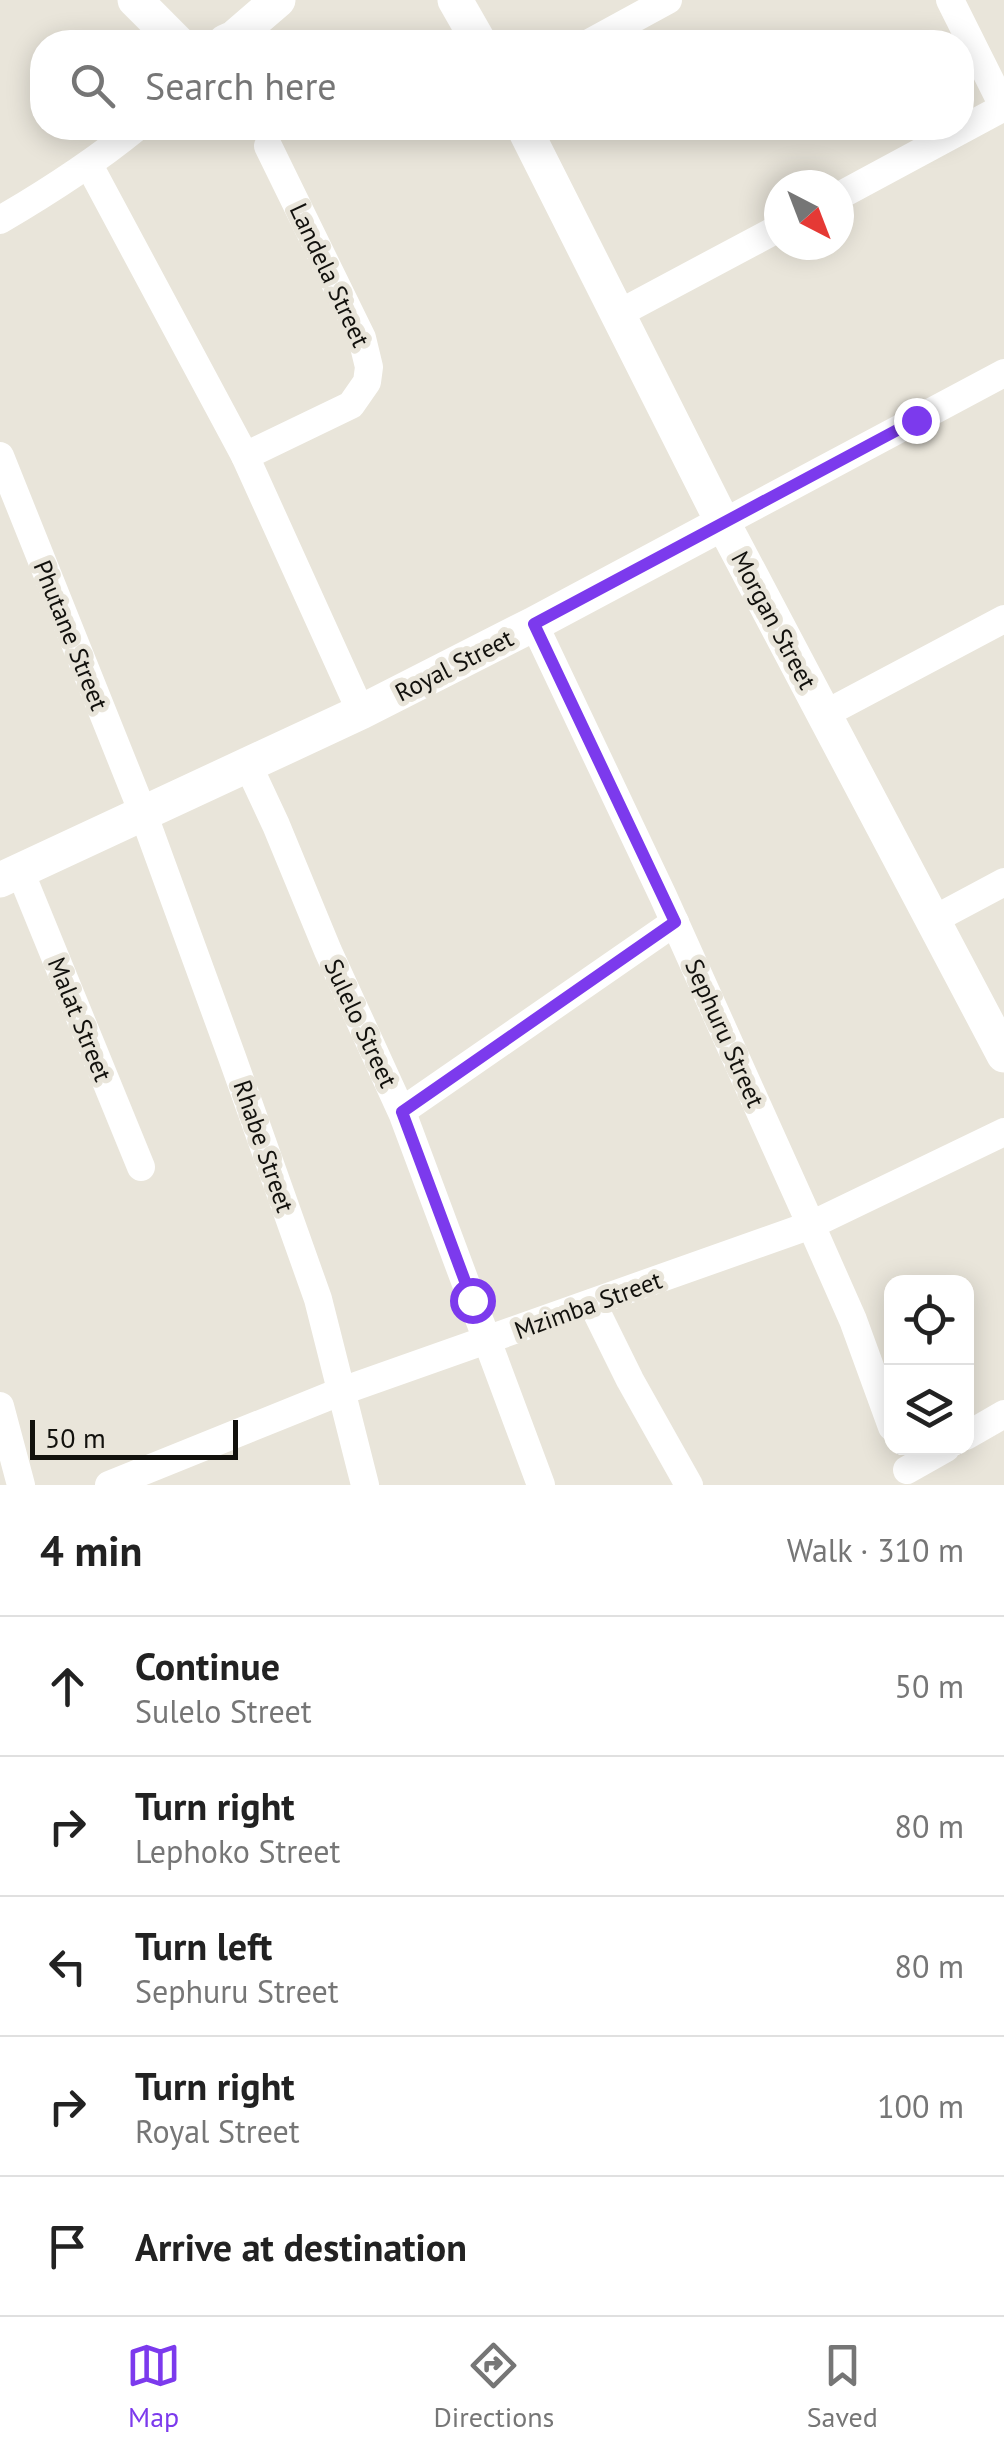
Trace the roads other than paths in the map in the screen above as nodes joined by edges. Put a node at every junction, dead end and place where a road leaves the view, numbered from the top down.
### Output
1 (135, 0) edge
2 (278, 0) edge
3 (456, 0) edge
4 (668, 0) edge
5 (950, 0) edge
6 (165, 30) edge
7 (243, 30) edge
8 (472, 30) edge
9 (613, 30) edge
10 (965, 30) edge
11 (974, 48) edge
12 (1004, 107) edge
13 (974, 123) edge
14 (121, 140) edge
15 (530, 140) edge
16 (943, 140) edge
17 (268, 146) dead end
18 (89, 165) junction
19 (854, 188) edge
20 (0, 220) edge
21 (764, 236) edge
22 (618, 314) junction
23 (1004, 373) edge
24 (0, 456) edge
25 (245, 456) junction
26 (722, 524) junction
27 (1004, 619) edge
28 (534, 624) junction
29 (360, 712) junction
30 (825, 714) junction
31 (248, 765) junction
32 (143, 813) junction
33 (10, 876) edge
34 (1004, 882) edge
35 (933, 920) junction
36 (675, 922) junction
37 (1004, 1056) edge
38 (402, 1112) junction
39 (1004, 1132) edge
40 (141, 1167) dead end
41 (811, 1225) junction
42 (592, 1302) junction
43 (487, 1342) junction
44 (342, 1392) junction
45 (0, 1406) edge
46 (884, 1406) edge
47 (1004, 1414) edge
48 (974, 1431) edge
49 (932, 1455) edge
50 (906, 1468) edge
51 (22, 1485) edge
52 (109, 1485) edge
53 (365, 1485) edge
54 (541, 1485) edge
55 (690, 1485) edge

1 - 6 street
2 - 7 street
3 - 8 street
4 - 9 street
5 - 10 street
11 - 12 street
12 - 13 street
14 - 18 street
15 - 22 street, Morgan Street
16 - 19 street
17 - 25 street, Landela Street
18 - 20 street
18 - 25 street
21 - 22 street
22 - 26 street, Morgan Street
23 - 26 street, Royal Street
24 - 32 street, Phutane Street
25 - 29 street
26 - 28 street, Royal Street
26 - 30 street, Morgan Street
27 - 30 street
28 - 29 street, Royal Street
28 - 36 street, Sephuru Street
29 - 31 street, Royal Street
30 - 35 street, Morgan Street
31 - 32 street, Royal Street
31 - 38 street, Sulelo Street
32 - 33 street, Royal Street
32 - 44 street, Rhabe Street
33 - 40 street, Malat Street
34 - 35 street
35 - 37 street, Morgan Street
36 - 38 street
36 - 41 street, Sephuru Street
38 - 43 street, Sulelo Street
39 - 41 street, Mzimba Street
41 - 42 street, Mzimba Street
41 - 46 street, Sephuru Street
42 - 43 street, Mzimba Street
42 - 55 street
43 - 44 street, Mzimba Street
43 - 54 street, Sulelo Street
44 - 52 street, Mzimba Street
44 - 53 street, Rhabe Street
45 - 51 street
47 - 48 street
49 - 50 street

